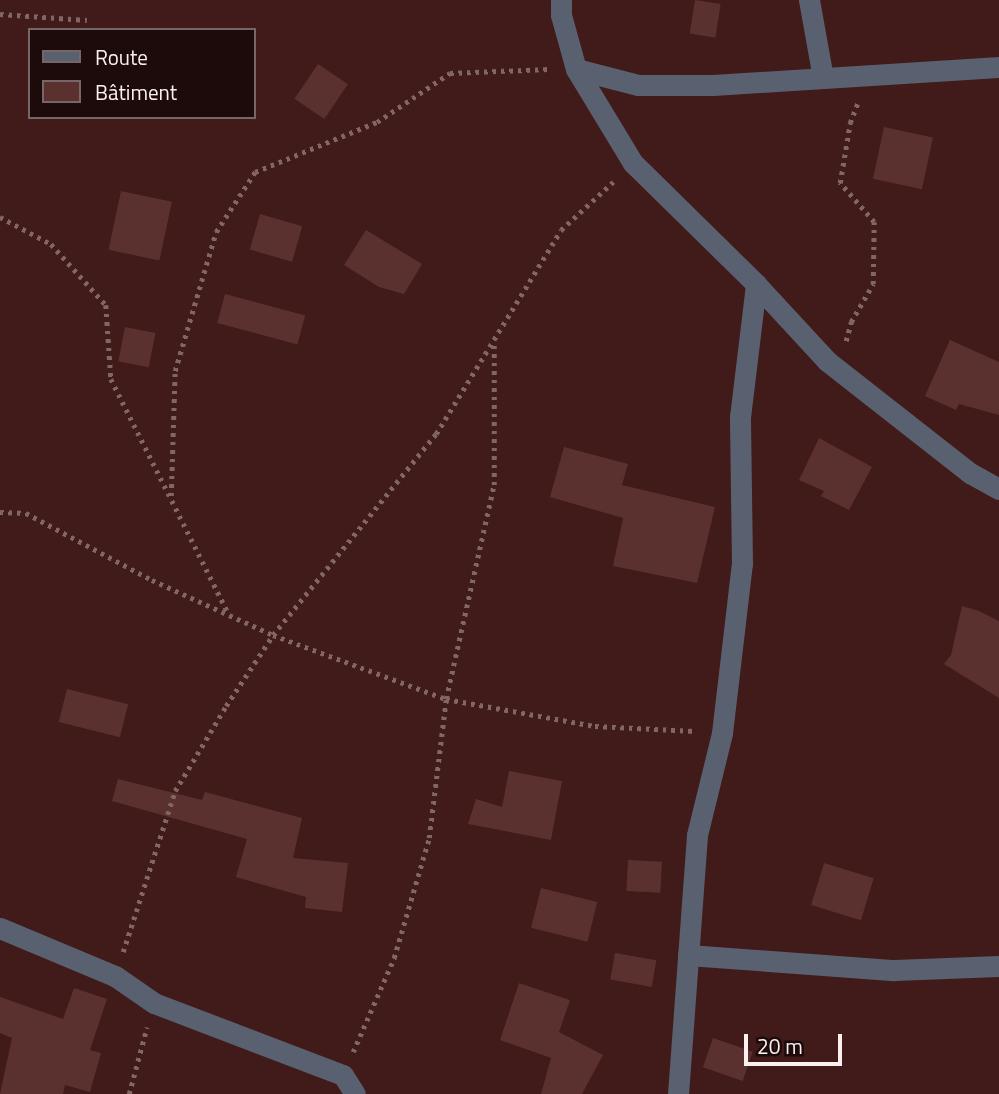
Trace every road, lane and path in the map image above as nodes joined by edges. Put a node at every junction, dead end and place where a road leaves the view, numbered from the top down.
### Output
1 (561, 0) edge
2 (809, 0) edge
3 (0, 14) edge
4 (87, 19) dead end
5 (999, 67) edge
6 (576, 69) junction
7 (823, 78) junction
8 (633, 163) junction
9 (0, 217) edge
10 (756, 284) junction
11 (494, 340) junction
12 (827, 361) junction
13 (999, 489) edge
14 (171, 496) junction
15 (0, 512) edge
16 (229, 614) junction
17 (273, 635) junction
18 (446, 699) junction
19 (722, 733) junction
20 (0, 928) edge
21 (688, 955) junction
22 (999, 966) edge
23 (115, 976) junction
24 (154, 1003) junction
25 (343, 1075) junction
26 (129, 1094) edge
27 (355, 1094) edge
28 (678, 1094) edge

1 - 6 street
2 - 7 street
3 - 4 path
5 - 7 street
6 - 7 street
6 - 8 street
6 - 14 path
7 - 12 path
8 - 10 street
8 - 11 path
9 - 14 path
10 - 12 street
10 - 19 street
11 - 17 path
11 - 18 path
12 - 13 street
14 - 16 path
15 - 16 path
16 - 17 path
17 - 18 path
17 - 23 path
18 - 19 path
18 - 25 path
19 - 21 street
20 - 23 street
21 - 22 street
21 - 28 street
23 - 24 street
24 - 25 street
24 - 26 path
25 - 27 street

